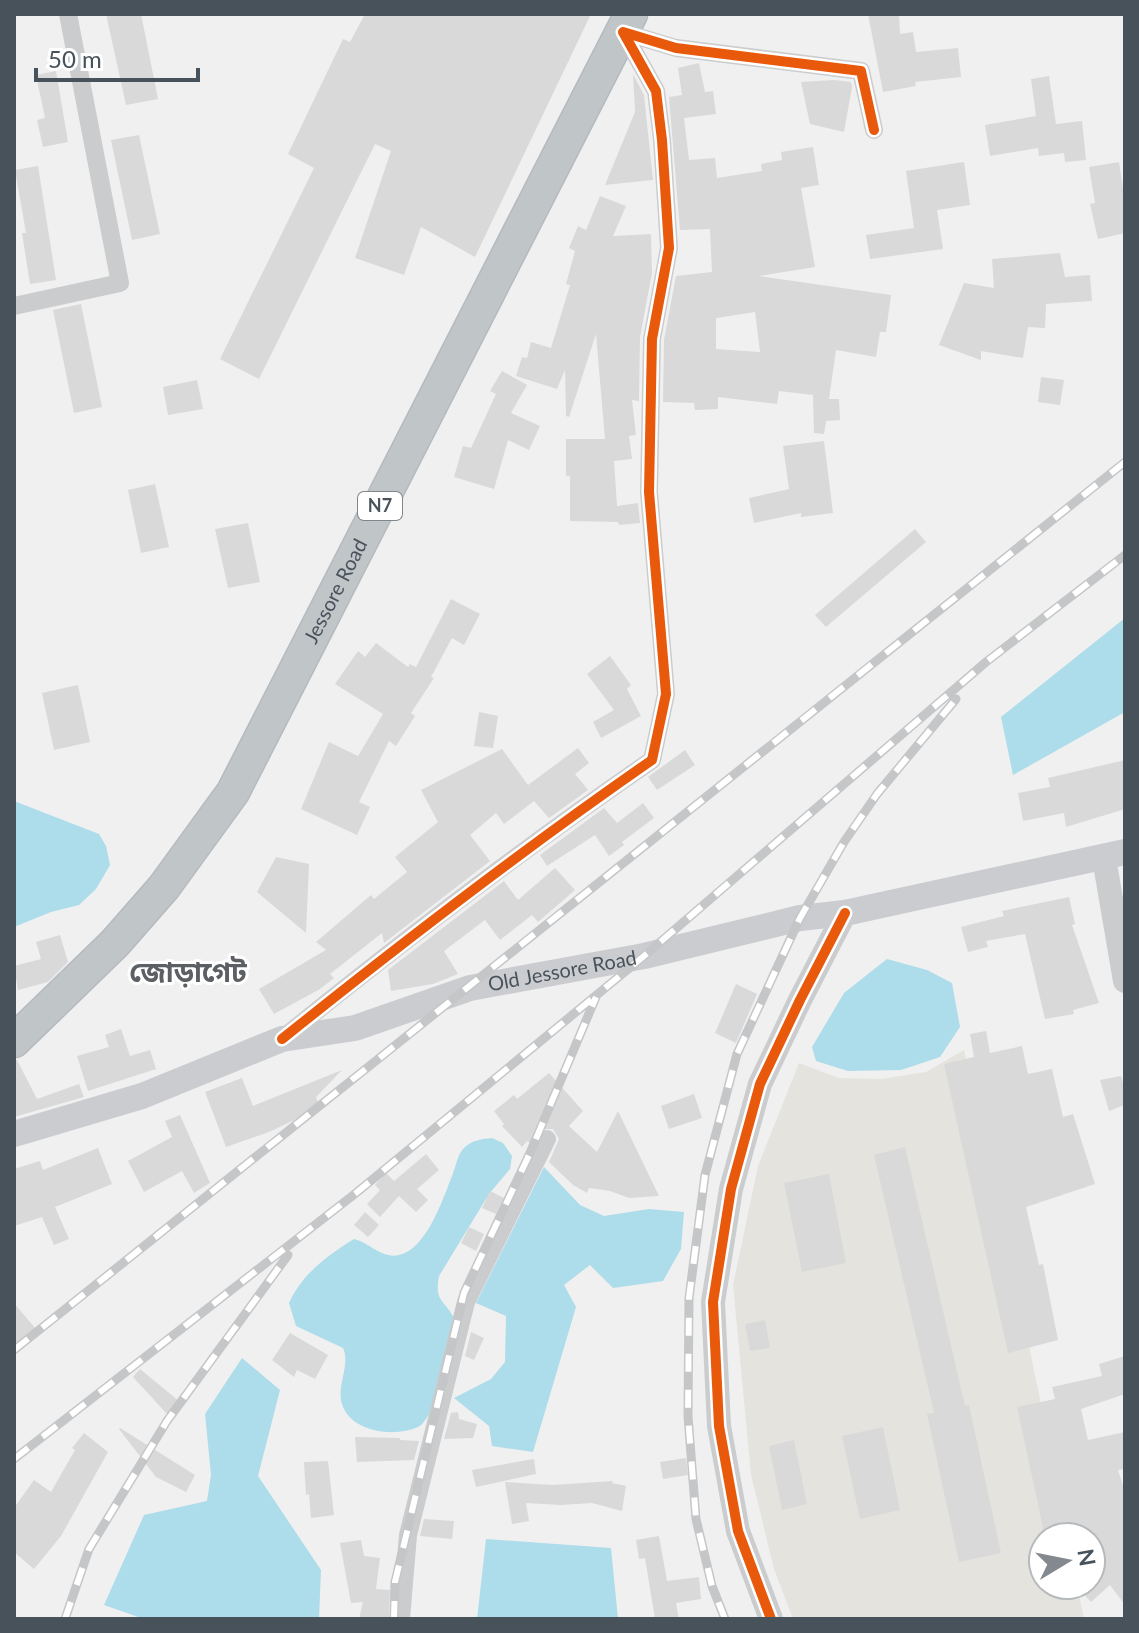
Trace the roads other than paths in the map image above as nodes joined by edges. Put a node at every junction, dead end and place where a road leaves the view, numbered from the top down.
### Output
1 (68, 14) edge
2 (627, 23) edge
3 (874, 130) dead end
4 (14, 306) edge
5 (1114, 855) edge
6 (845, 913) junction
7 (87, 969) junction
8 (1125, 981) edge
9 (14, 1013) edge
10 (282, 1039) junction
11 (14, 1041) edge
12 (14, 1134) edge
13 (547, 1139) dead end
14 (401, 1619) edge
15 (771, 1619) edge

1 - 4 street
2 - 3 street
2 - 7 highway, Jessore Road / N7
2 - 10 street
5 - 6 main road, Old Jessore Road
5 - 8 street
6 - 10 main road, Old Jessore Road
6 - 15 street
7 - 9 highway, Jessore Road / N7
7 - 11 highway, Jessore Road / N7
10 - 12 main road, Old Jessore Road
13 - 14 street

